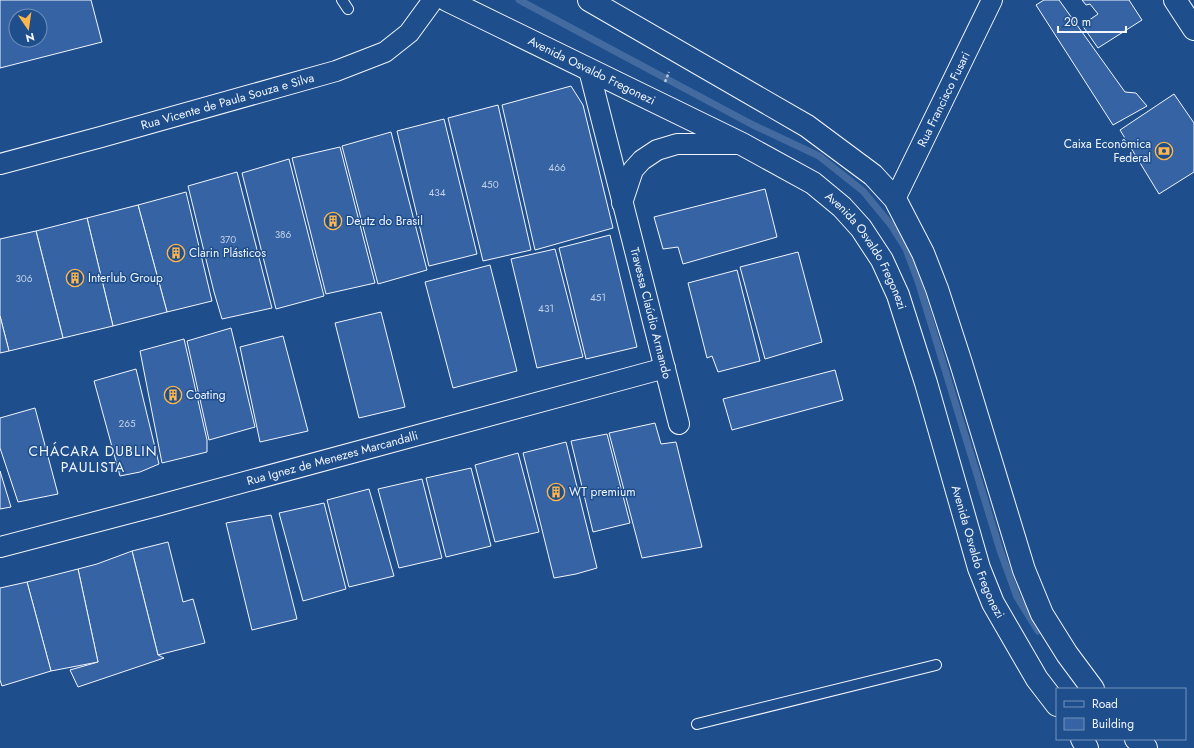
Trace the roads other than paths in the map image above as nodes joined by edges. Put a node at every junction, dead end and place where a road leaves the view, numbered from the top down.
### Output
1 (342, 0) edge
2 (433, 0) edge
3 (447, 0) edge
4 (589, 0) edge
5 (992, 0) edge
6 (1175, 0) edge
7 (348, 9) dead end
8 (1194, 29) edge
9 (589, 70) junction
10 (742, 144) junction
11 (0, 164) edge
12 (895, 199) junction
13 (622, 203) junction
14 (665, 368) junction
15 (679, 424) dead end
16 (0, 547) edge
17 (936, 665) dead end
18 (1092, 688) edge
19 (1056, 704) edge
20 (697, 724) dead end
21 (1137, 740) edge
22 (1146, 748) edge

1 - 7 lane
2 - 11 street, Rua Vicente de Paula Souza e Silva
3 - 9 street, Avenida Osvaldo Fregonezi
4 - 12 street
5 - 12 street, Rua Francisco Fusari
6 - 8 street
9 - 10 street, Avenida Osvaldo Fregonezi
9 - 13 street, Travessa Claúdio Armando
10 - 13 street
10 - 19 street, Avenida Osvaldo Fregonezi
12 - 18 street
13 - 14 street, Travessa Claúdio Armando
14 - 15 street, Travessa Claúdio Armando
14 - 16 street, Rua Ignez de Menezes Marcandalli
17 - 20 lane
21 - 22 street

